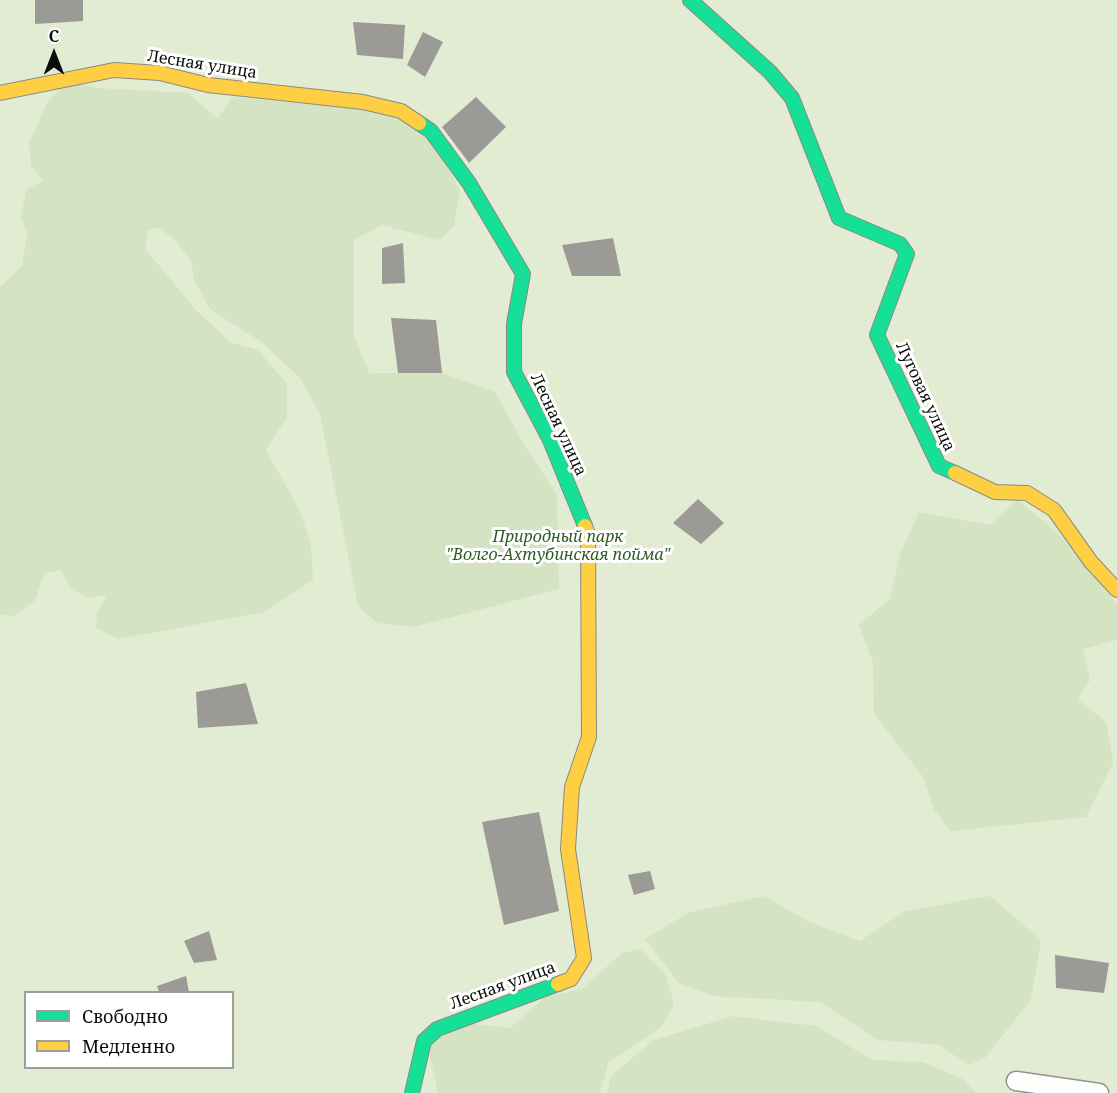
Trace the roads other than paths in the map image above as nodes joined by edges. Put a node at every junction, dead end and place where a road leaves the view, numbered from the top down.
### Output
1 (690, 0) edge
2 (0, 93) edge
3 (1117, 590) edge
4 (1016, 1081) dead end
5 (412, 1093) edge
6 (1099, 1093) edge

1 - 3 street, Луговая улица
2 - 5 street, Лесная улица
4 - 6 street

